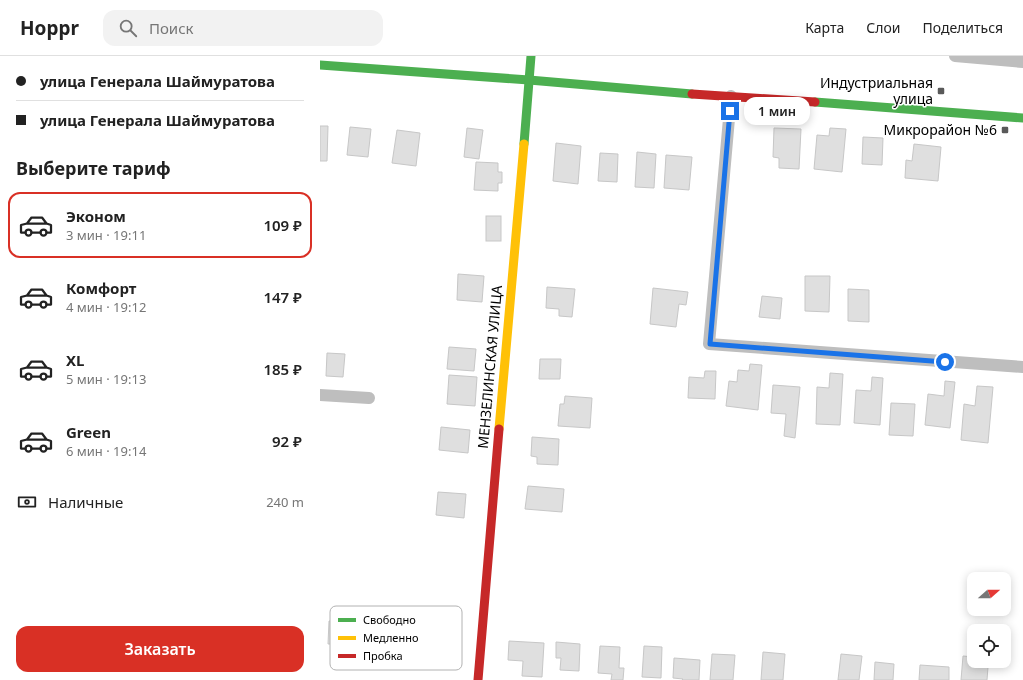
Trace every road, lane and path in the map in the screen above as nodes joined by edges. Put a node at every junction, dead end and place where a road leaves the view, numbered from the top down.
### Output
1 (531, 56) edge
2 (955, 56) edge
3 (1023, 62) edge
4 (320, 65) edge
5 (529, 80) junction
6 (731, 96) junction
7 (1023, 118) edge
8 (1023, 368) edge
9 (320, 395) edge
10 (369, 398) dead end
11 (478, 680) edge

1 - 5 street, МЕНЗЕЛИНСКАЯ УЛИЦА
2 - 3 street
4 - 5 street
5 - 6 street
5 - 11 street, МЕНЗЕЛИНСКАЯ УЛИЦА
6 - 7 street
6 - 8 street
9 - 10 street

